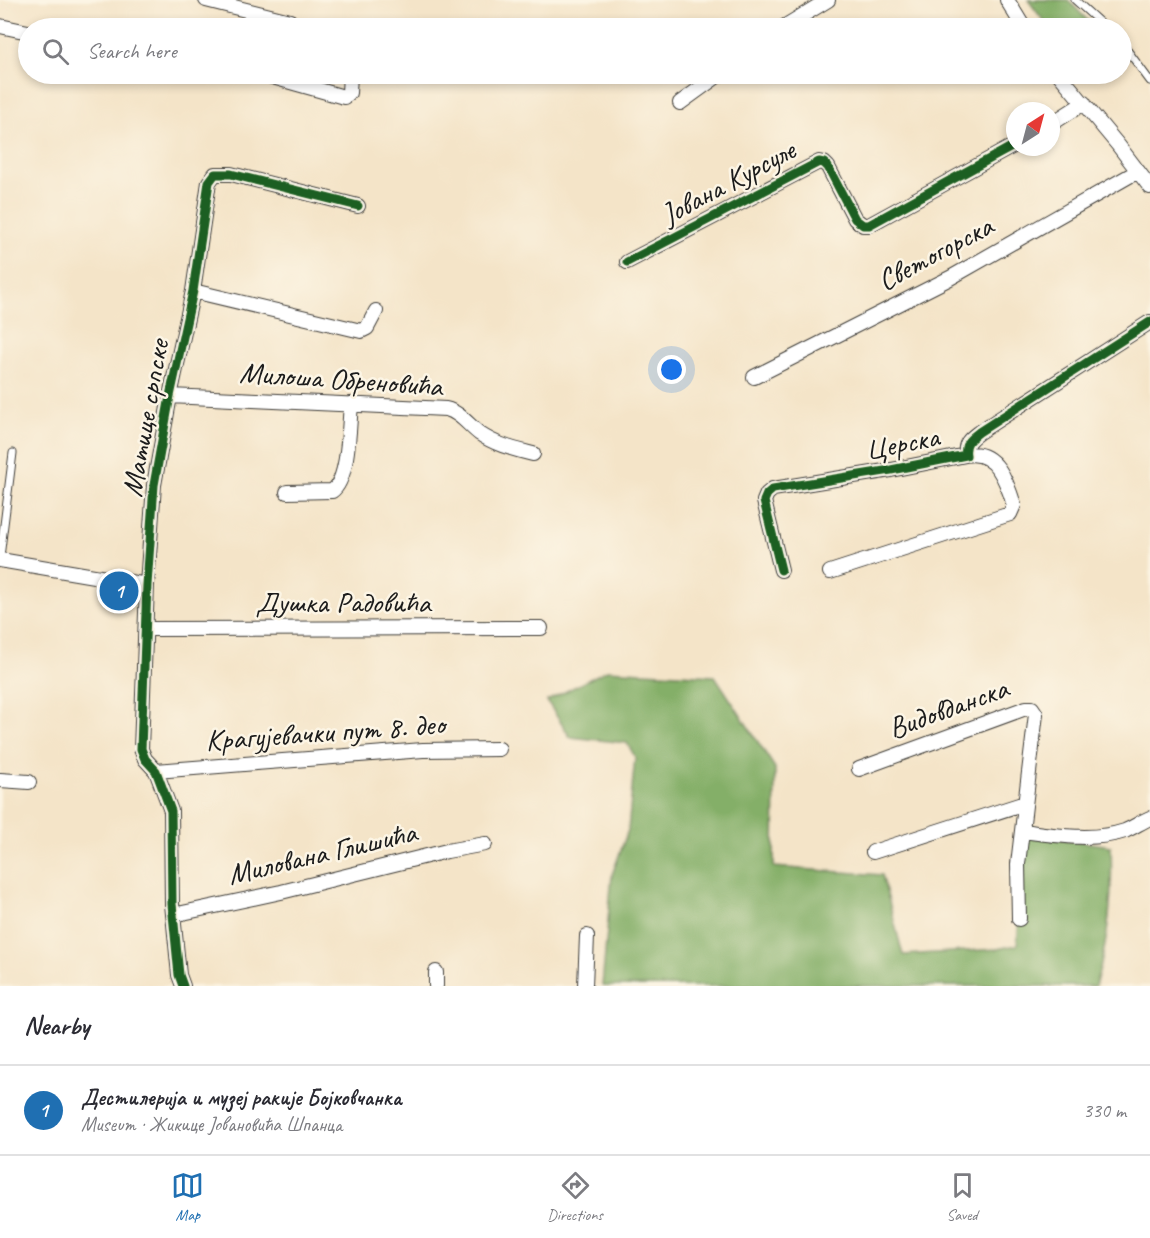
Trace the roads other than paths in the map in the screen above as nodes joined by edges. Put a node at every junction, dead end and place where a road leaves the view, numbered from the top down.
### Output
1 (206, 0) edge
2 (828, 0) edge
3 (1007, 0) edge
4 (1075, 0) edge
5 (278, 18) edge
6 (798, 18) edge
7 (1018, 18) edge
8 (1095, 18) edge
9 (0, 26) edge
10 (18, 30) edge
11 (1132, 57) edge
12 (1150, 81) edge
13 (298, 84) edge
14 (349, 84) edge
15 (706, 84) edge
16 (1068, 84) edge
17 (680, 103) dead end
18 (1084, 103) junction
19 (1060, 118) edge
20 (1006, 150) edge
21 (1138, 171) junction
22 (1150, 187) edge
23 (358, 206) dead end
24 (627, 262) dead end
25 (193, 291) junction
26 (376, 311) dead end
27 (1150, 322) edge
28 (754, 377) dead end
29 (170, 396) junction
30 (351, 404) junction
31 (13, 453) dead end
32 (533, 454) dead end
33 (966, 455) junction
34 (287, 492) dead end
35 (0, 558) edge
36 (781, 570) dead end
37 (830, 572) dead end
38 (147, 585) junction
39 (541, 628) dead end
40 (146, 629) junction
41 (499, 749) dead end
42 (859, 769) dead end
43 (156, 771) junction
44 (0, 780) edge
45 (29, 782) dead end
46 (1025, 803) junction
47 (1150, 818) edge
48 (1022, 831) junction
49 (485, 844) dead end
50 (873, 852) dead end
51 (173, 915) junction
52 (1019, 919) dead end
53 (587, 936) dead end
54 (183, 986) edge
55 (585, 986) edge

1 - 5 street
2 - 6 street
3 - 7 street
4 - 8 lane
9 - 10 street
11 - 12 lane
13 - 14 street
15 - 17 street
16 - 18 street
18 - 19 street
18 - 21 street
20 - 24 street, Јована Курсуле
21 - 22 street
21 - 28 street, Светогорска
23 - 25 street, Матице српске
25 - 26 street
25 - 29 street, Матице српске
27 - 33 street, Церска
29 - 30 street, Милоша Обреновића
29 - 38 street, Матице српске
30 - 32 street, Милоша Обреновића
30 - 34 street
31 - 35 lane
33 - 36 street, Церска
33 - 37 street, Церска
35 - 38 street
38 - 40 street, Матице српске
39 - 40 street, Душка Радовића
40 - 43 street, Матице српске
41 - 43 street, Крагујевачки пут 8. део
42 - 46 street, Видовданска
43 - 51 street, Матице српске
44 - 45 street
46 - 48 street, Видовданска
46 - 50 street
47 - 48 street
48 - 52 street, Видовданска
49 - 51 street, Милована Глишића
51 - 54 street, Матице српске
53 - 55 street

